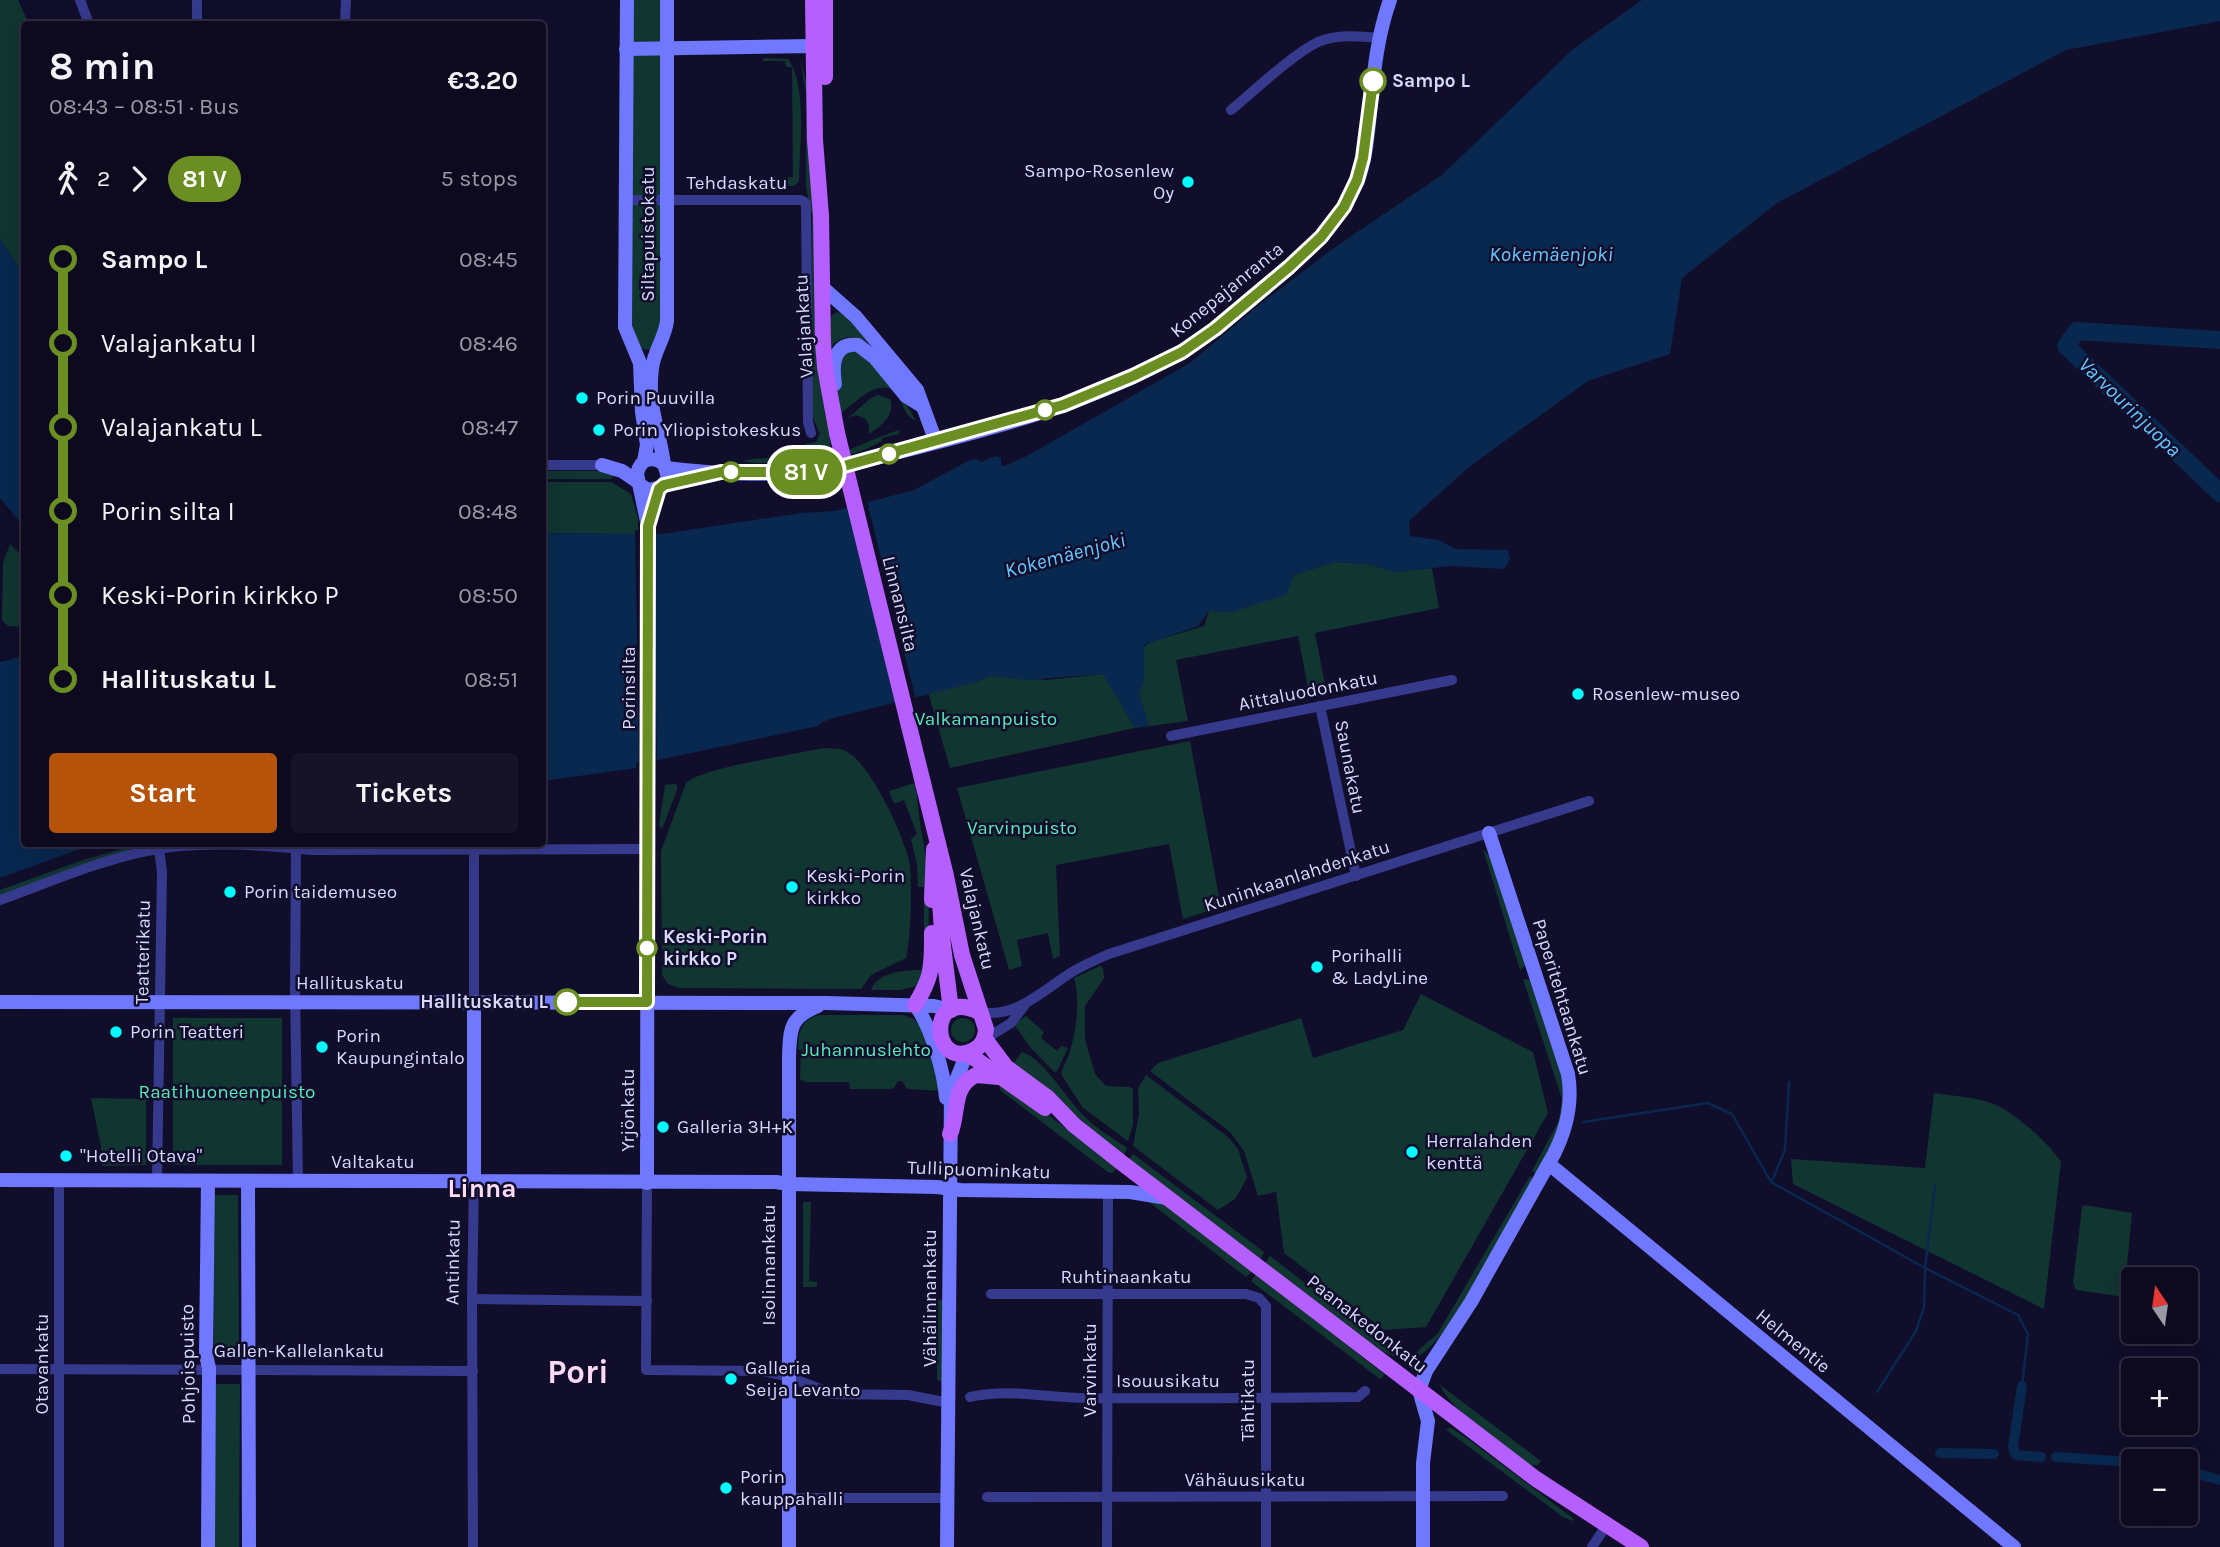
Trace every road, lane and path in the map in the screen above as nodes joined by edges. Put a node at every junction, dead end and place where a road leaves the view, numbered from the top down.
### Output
1 (80, 0) edge
2 (197, 0) edge
3 (346, 0) edge
4 (627, 0) edge
5 (667, 0) edge
6 (813, 0) edge
7 (825, 0) edge
8 (1390, 0) edge
9 (88, 21) edge
10 (197, 21) edge
11 (345, 21) edge
12 (1378, 38) junction
13 (813, 46) junction
14 (775, 48) junction
15 (626, 49) junction
16 (668, 49) junction
17 (819, 69) junction
18 (1231, 110) dead end
19 (626, 200) junction
20 (667, 200) junction
21 (821, 286) junction
22 (840, 304) junction
23 (821, 316) junction
24 (634, 349) junction
25 (659, 349) junction
26 (922, 406) junction
27 (836, 430) junction
28 (811, 433) dead end
29 (936, 442) junction
30 (643, 462) junction
31 (546, 465) edge
32 (602, 465) junction
33 (665, 466) junction
34 (721, 472) junction
35 (639, 483) junction
36 (662, 487) junction
37 (648, 526) junction
38 (1452, 680) dead end
39 (1320, 706) junction
40 (1171, 736) dead end
41 (923, 783) joint
42 (1588, 800) dead end
43 (1489, 833) junction
44 (934, 836) junction
45 (213, 847) edge
46 (282, 847) edge
47 (159, 849) junction
48 (296, 849) junction
49 (647, 849) junction
50 (474, 851) junction
51 (1356, 876) junction
52 (0, 900) edge
53 (0, 1002) edge
54 (161, 1002) junction
55 (474, 1002) junction
56 (647, 1002) junction
57 (296, 1003) junction
58 (826, 1003) junction
59 (1026, 1004) junction
60 (915, 1005) junction
61 (951, 1010) junction
62 (979, 1013) junction
63 (985, 1039) junction
64 (967, 1053) junction
65 (999, 1077) junction
66 (1074, 1125) junction
67 (950, 1134) junction
68 (1549, 1164) junction
69 (0, 1180) edge
70 (59, 1181) junction
71 (157, 1181) junction
72 (208, 1181) junction
73 (248, 1181) junction
74 (298, 1181) junction
75 (474, 1181) junction
76 (647, 1183) junction
77 (788, 1184) junction
78 (949, 1189) junction
79 (1108, 1193) junction
80 (1167, 1198) junction
81 (991, 1294) dead end
82 (1108, 1295) junction
83 (1259, 1298) joint
84 (471, 1299) junction
85 (647, 1301) junction
86 (208, 1368) junction
87 (248, 1368) junction
88 (0, 1369) edge
89 (59, 1369) junction
90 (472, 1370) junction
91 (789, 1377) junction
92 (1419, 1390) junction
93 (1365, 1391) dead end
94 (970, 1397) dead end
95 (1107, 1398) junction
96 (1265, 1398) junction
97 (949, 1403) junction
98 (1503, 1496) dead end
99 (790, 1497) junction
100 (988, 1497) dead end
101 (1107, 1497) junction
102 (1266, 1497) junction
103 (1423, 1497) junction
104 (947, 1498) junction
105 (1606, 1526) junction
106 (59, 1547) edge
107 (208, 1547) edge
108 (248, 1547) edge
109 (473, 1547) edge
110 (789, 1547) edge
111 (947, 1547) edge
112 (1107, 1547) edge
113 (1266, 1547) edge
114 (1423, 1547) edge
115 (1592, 1547) edge
116 (1641, 1547) edge
117 (2014, 1547) edge

1 - 9 street
2 - 10 street
3 - 11 street
4 - 15 street, Siltapuistokatu
5 - 16 street, Siltapuistokatu
6 - 13 main road, Valajankatu
7 - 17 main road, Valajankatu
8 - 12 street, Konepajanranta
12 - 18 street
12 - 29 street, Konepajanranta
13 - 14 street
13 - 17 main road, Valajankatu
14 - 16 street
14 - 17 street
15 - 16 street
15 - 19 street, Siltapuistokatu
16 - 20 street, Siltapuistokatu
17 - 21 main road, Valajankatu
19 - 20 street, Tehdaskatu
19 - 24 street, Siltapuistokatu
20 - 25 street, Siltapuistokatu
20 - 28 street, Tehdaskatu
21 - 22 street
21 - 23 main road, Valajankatu
22 - 23 street
22 - 26 street
23 - 27 main road, Valajankatu
24 - 25 street
24 - 30 street, Siltapuistokatu
25 - 33 street, Siltapuistokatu
26 - 27 street
26 - 29 street
27 - 41 main road, Linnansilta, bridge
29 - 34 street, Konepajanranta
30 - 32 street
30 - 33 street
30 - 35 street
31 - 32 street
32 - 35 street
33 - 34 street
33 - 36 street
34 - 36 street
35 - 36 street
35 - 37 street, Porinsilta
36 - 37 street, Porinsilta
37 - 49 street, Porinsilta
38 - 39 street, Aittaluodonkatu
39 - 40 street, Aittaluodonkatu
39 - 51 street, Saunakatu
41 - 44 main road, Valajankatu
42 - 43 street, Kuninkaanlahdenkatu
43 - 51 street, Kuninkaanlahdenkatu
43 - 68 street, Paperitehtaankatu
44 - 60 main road
44 - 61 main road, Valajankatu
44 - 62 main road, Valajankatu
45 - 47 street
46 - 48 street
47 - 52 street
47 - 54 street, Teatterikatu
48 - 50 street
48 - 57 street
49 - 50 street
49 - 56 street, Yrjönkatu
50 - 55 street, Antinkatu
51 - 59 street, Kuninkaanlahdenkatu
53 - 54 street, Hallituskatu
54 - 57 street, Hallituskatu
54 - 71 street, Teatterikatu
55 - 56 street, Hallituskatu
55 - 57 street, Hallituskatu
55 - 75 street, Antinkatu
56 - 58 street, Hallituskatu
56 - 76 street, Yrjönkatu
57 - 74 street
58 - 60 street, Hallituskatu
58 - 77 street, Isolinnankatu
59 - 62 street, Kuninkaanlahdenkatu
59 - 63 street, Kuninkaanlahdenkatu
60 - 61 street, Hallituskatu
60 - 67 street
61 - 62 main road
61 - 64 main road
62 - 63 main road
63 - 64 main road
63 - 66 main road, Paanakedonkatu
64 - 65 main road, Paanakedonkatu
64 - 67 street, Vähälinnankatu
65 - 66 main road, Paanakedonkatu
65 - 67 main road
66 - 80 main road, Paanakedonkatu
67 - 78 street, Vähälinnankatu
68 - 92 street, Paperitehtaankatu
68 - 117 street, Helmentie
69 - 70 street, Valtakatu
70 - 71 street, Valtakatu
70 - 89 street, Otavankatu
71 - 72 street, Valtakatu
72 - 73 street, Valtakatu
72 - 86 street, Pohjoispuisto
73 - 74 street, Valtakatu
73 - 87 street
74 - 75 street, Valtakatu
75 - 76 street, Valtakatu
75 - 84 street, Antinkatu
76 - 77 street, Valtakatu
76 - 85 street, Yrjönkatu
77 - 78 street, Tullipuominkatu
77 - 91 street, Isolinnankatu
78 - 79 street, Tullipuominkatu
78 - 97 street, Vähälinnankatu
79 - 80 street, Tullipuominkatu
79 - 82 street, Varvinkatu
80 - 92 main road, Paanakedonkatu
81 - 82 street, Ruhtinaankatu
82 - 83 street, Ruhtinaankatu
82 - 95 street, Varvinkatu
83 - 96 street, Tähtikatu
84 - 85 street
84 - 90 street, Antinkatu
85 - 91 street, Yrjönkatu
86 - 87 street, Gallen-Kallelankatu
86 - 89 street, Gallen-Kallelankatu
86 - 107 street, Pohjoispuisto
87 - 90 street, Gallen-Kallelankatu
87 - 108 street
88 - 89 street, Gallen-Kallelankatu
89 - 106 street, Otavankatu
90 - 109 street, Antinkatu
91 - 97 street
91 - 99 street, Isolinnankatu
92 - 103 street
92 - 105 main road, Paanakedonkatu
93 - 96 street, Isouusikatu
94 - 95 street, Isouusikatu
95 - 96 street, Isouusikatu
95 - 101 street, Varvinkatu
96 - 102 street, Tähtikatu
97 - 104 street, Vähälinnankatu
98 - 103 street, Vähäuusikatu
99 - 104 street
99 - 110 street, Isolinnankatu
100 - 101 street, Vähäuusikatu
101 - 102 street, Vähäuusikatu
101 - 112 street, Varvinkatu
102 - 103 street, Vähäuusikatu
102 - 113 street, Tähtikatu
103 - 114 street
104 - 111 street, Vähälinnankatu
105 - 115 street
105 - 116 main road, Paanakedonkatu

